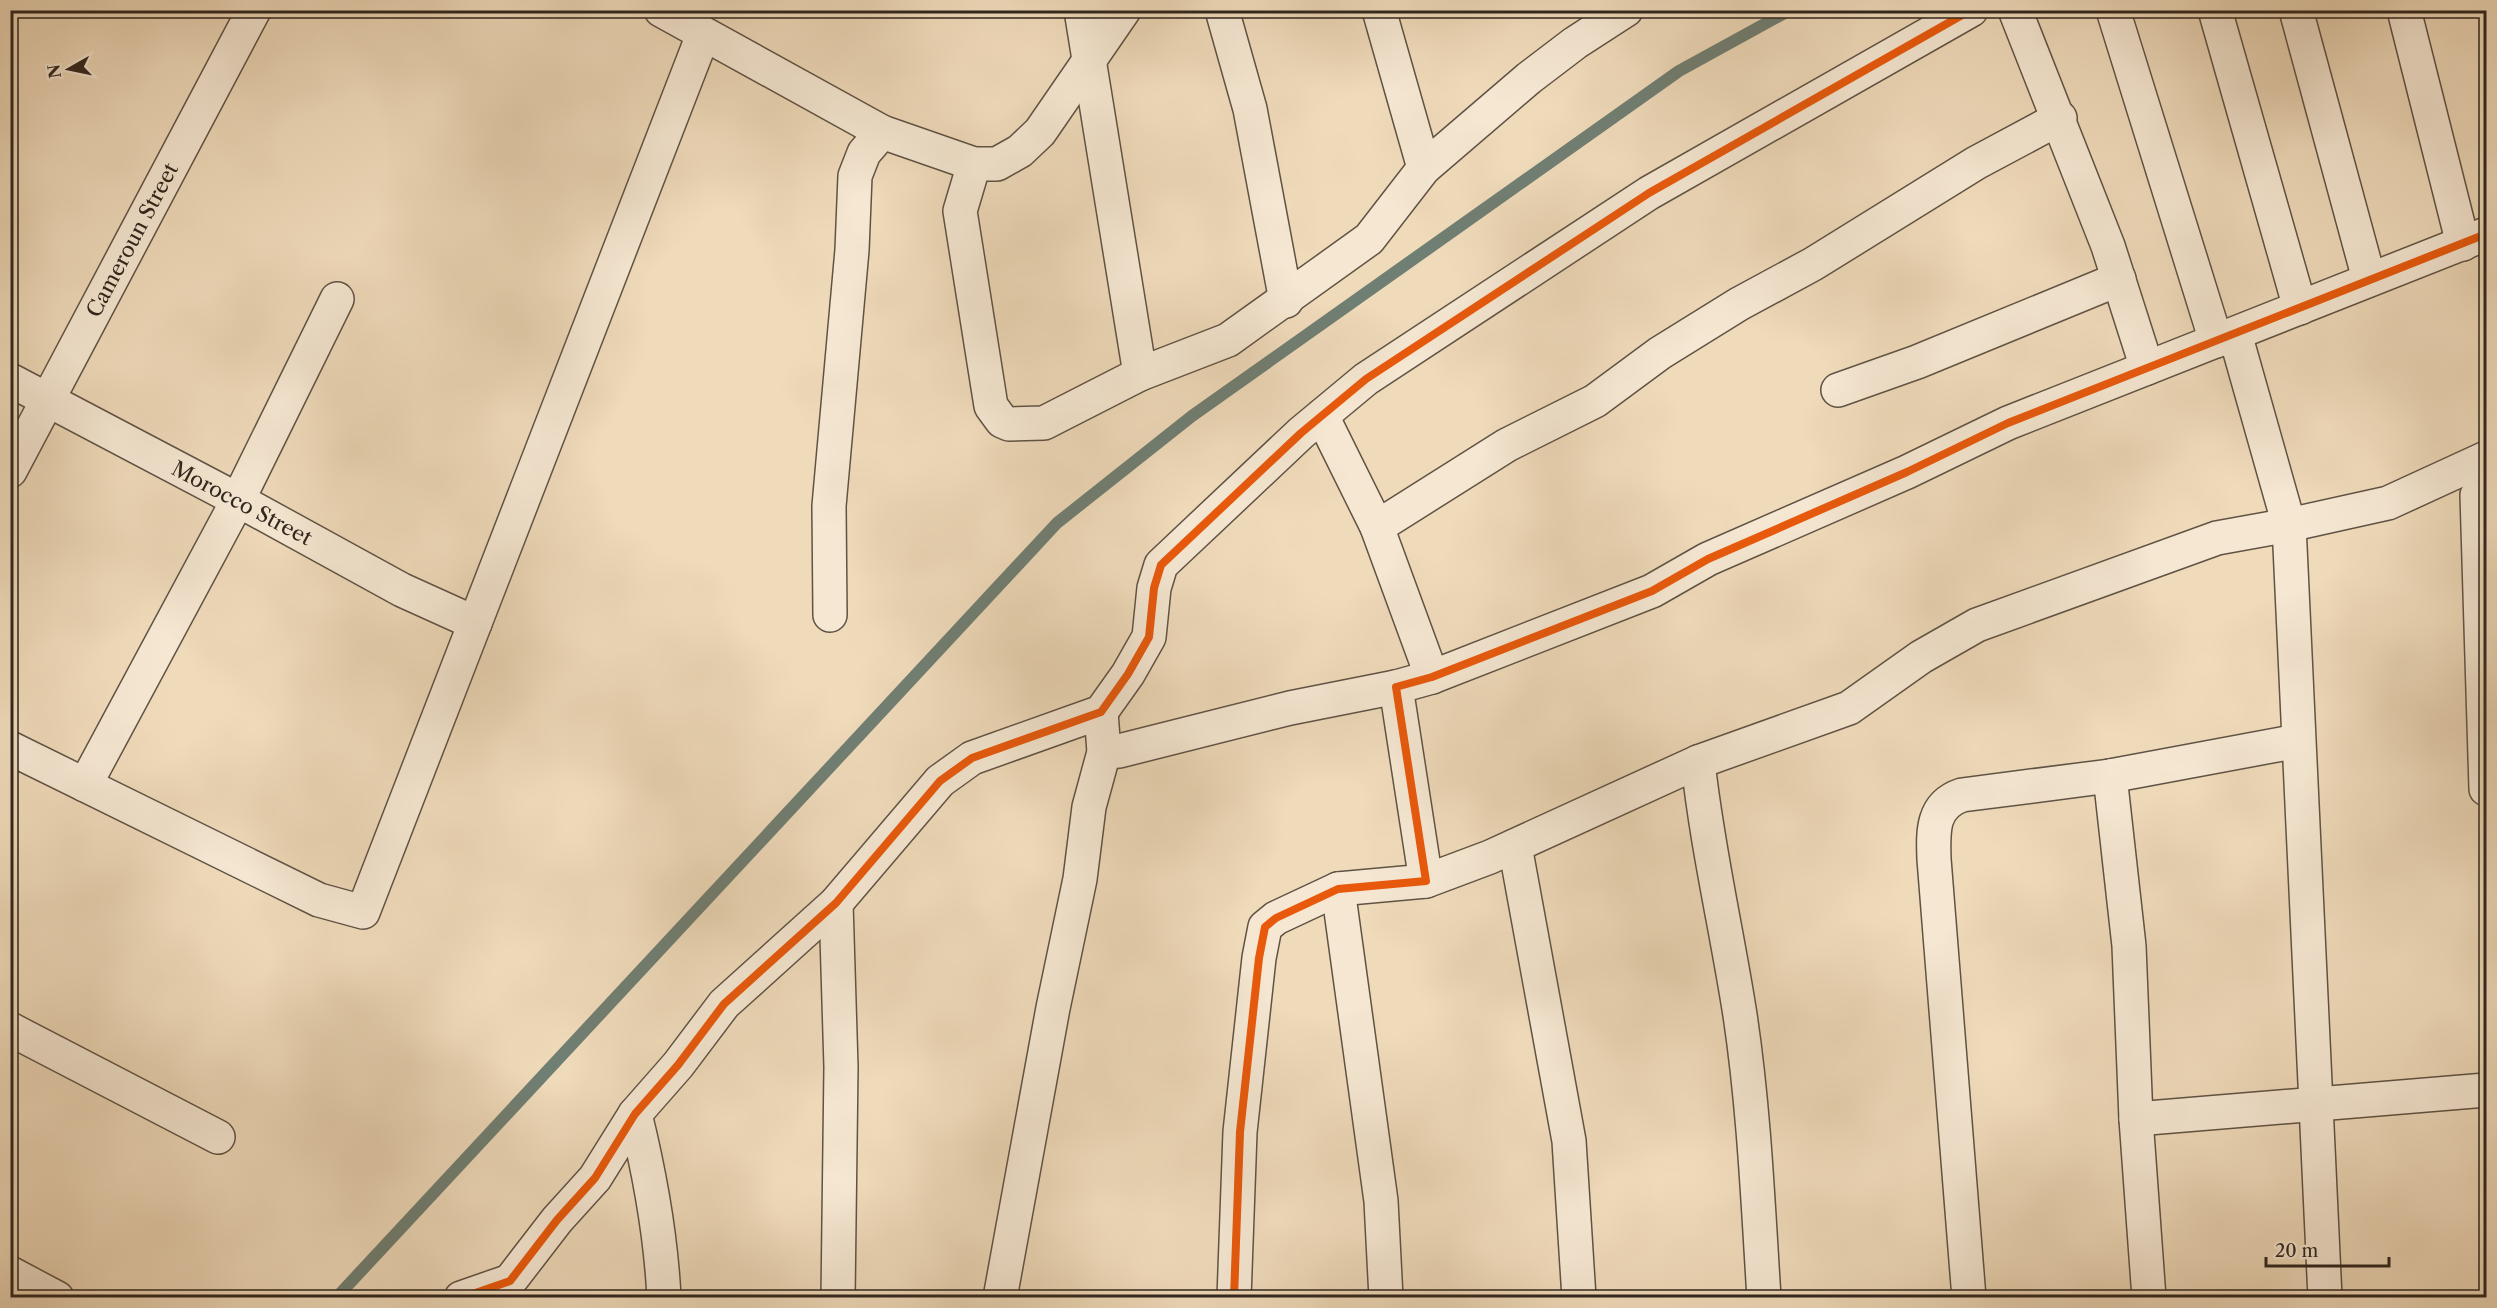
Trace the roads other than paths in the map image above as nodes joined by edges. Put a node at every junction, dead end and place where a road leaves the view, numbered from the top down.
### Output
1 (254, 10) edge
2 (1081, 10) edge
3 (1124, 10) edge
4 (1222, 10) edge
5 (1379, 10) edge
6 (1971, 10) edge
7 (2015, 10) edge
8 (2113, 10) edge
9 (2215, 10) edge
10 (2296, 10) edge
11 (2403, 10) edge
12 (1618, 12) edge
13 (679, 22) edge
14 (1089, 61) junction
15 (2060, 118) junction
16 (882, 132) junction
17 (974, 164) junction
18 (1424, 168) junction
19 (2475, 239) edge
20 (2119, 279) junction
21 (2370, 279) junction
22 (337, 299) dead end
23 (1286, 301) junction
24 (2300, 308) junction
25 (2226, 338) junction
26 (2147, 368) junction
27 (1140, 374) junction
28 (10, 380) edge
29 (1838, 390) dead end
30 (46, 400) junction
31 (1322, 416) junction
32 (2487, 458) edge
33 (10, 471) edge
34 (2482, 495) edge
35 (238, 500) junction
36 (2388, 503) junction
37 (2289, 525) junction
38 (1377, 527) junction
39 (830, 615) dead end
40 (475, 623) junction
41 (1432, 677) junction
42 (1396, 687) junction
43 (1101, 712) junction
44 (2298, 741) junction
45 (10, 748) edge
46 (1104, 752) junction
47 (1698, 762) junction
48 (2110, 776) junction
49 (85, 785) junction
50 (2487, 789) edge
51 (1515, 846) junction
52 (1426, 881) junction
53 (1338, 889) junction
54 (836, 903) junction
55 (10, 1029) edge
56 (2487, 1090) edge
57 (2316, 1106) junction
58 (635, 1114) junction
59 (2136, 1119) junction
60 (218, 1137) dead end
61 (10, 1273) edge
62 (509, 1289) edge
63 (57, 1298) edge
64 (461, 1298) edge
65 (663, 1298) edge
66 (838, 1298) edge
67 (1000, 1298) edge
68 (1234, 1298) edge
69 (1386, 1298) edge
70 (1579, 1298) edge
71 (1764, 1298) edge
72 (1969, 1298) edge
73 (2149, 1298) edge
74 (2325, 1298) edge

1 - 30 street, Cameroun Street
2 - 14 street
3 - 14 street
4 - 23 street
5 - 18 street
6 - 31 street
7 - 15 street
8 - 25 street
9 - 24 street
10 - 21 street
11 - 19 street
12 - 18 street
13 - 16 street
13 - 40 street
14 - 17 street
14 - 27 street
15 - 20 street
15 - 38 street
16 - 17 street
16 - 39 street
17 - 27 street
18 - 23 street
19 - 21 street
20 - 26 street
20 - 29 street
21 - 24 street
22 - 35 street
23 - 27 street
24 - 25 street
25 - 26 street
25 - 37 street
26 - 41 street
28 - 30 street, Morocco Street
30 - 33 street, Cameroun Street
30 - 35 street, Morocco Street
31 - 38 street
31 - 43 street
32 - 36 street
34 - 36 street
34 - 50 street
35 - 40 street, Morocco Street
35 - 49 street
36 - 37 street
37 - 44 street
37 - 47 street
38 - 41 street
40 - 49 street
41 - 42 street
42 - 46 street
42 - 52 street
43 - 46 street
43 - 54 street
44 - 48 street
44 - 57 street
45 - 49 street
46 - 67 street
47 - 51 street
47 - 71 street
48 - 59 street
48 - 72 street
51 - 52 street
51 - 70 street
52 - 53 street
53 - 68 street
53 - 69 street
54 - 58 street
54 - 66 street
55 - 60 street
56 - 57 street
57 - 59 street
57 - 74 street
58 - 62 street
58 - 65 street
59 - 73 street
61 - 63 street
62 - 64 street

